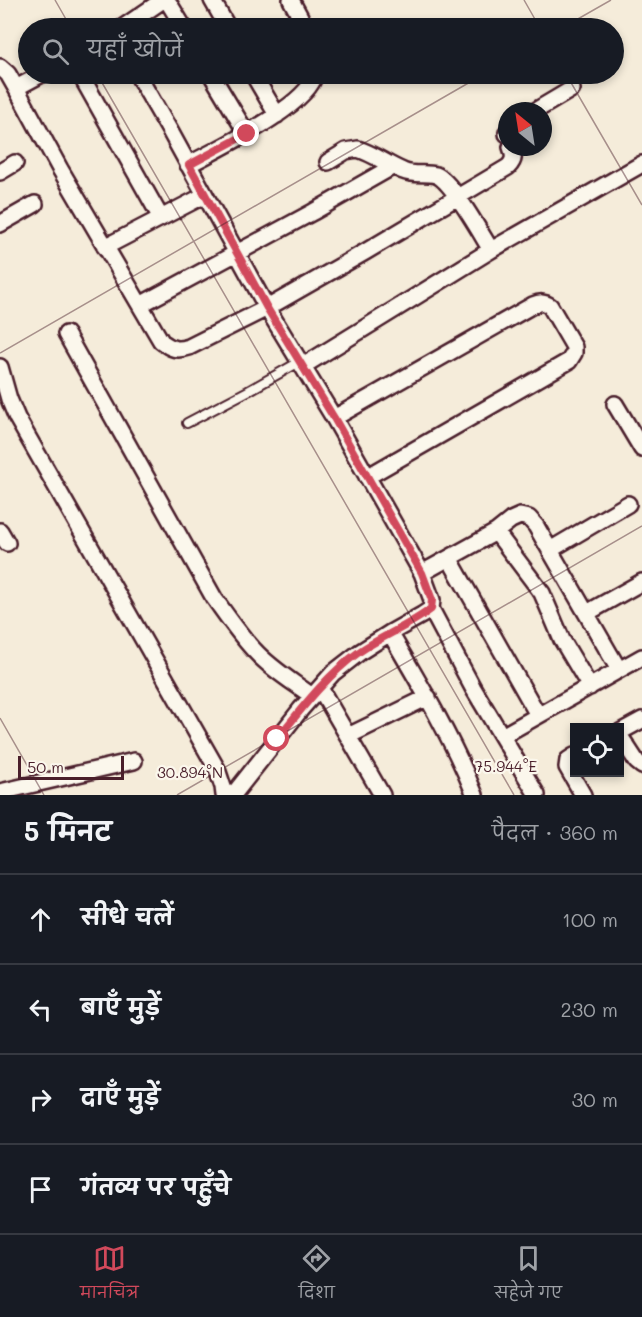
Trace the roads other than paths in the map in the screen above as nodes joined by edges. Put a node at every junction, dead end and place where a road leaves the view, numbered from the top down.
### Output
1 (165, 0) edge
2 (212, 0) edge
3 (291, 0) edge
4 (137, 18) edge
5 (177, 18) edge
6 (222, 18) edge
7 (301, 18) edge
8 (0, 67) edge
9 (23, 84) edge
10 (86, 84) edge
11 (143, 84) edge
12 (217, 84) edge
13 (259, 84) edge
14 (310, 84) edge
15 (16, 88) junction
16 (572, 89) dead end
17 (550, 102) edge
18 (277, 115) junction
19 (247, 134) junction
20 (514, 156) edge
21 (328, 162) dead end
22 (15, 163) dead end
23 (642, 164) edge
24 (189, 165) junction
25 (392, 167) junction
26 (0, 172) edge
27 (205, 195) junction
28 (457, 197) junction
29 (36, 204) dead end
30 (161, 218) junction
31 (0, 224) edge
32 (105, 247) junction
33 (491, 250) junction
34 (236, 253) junction
35 (141, 305) junction
36 (267, 308) junction
37 (66, 334) dead end
38 (302, 363) junction
39 (0, 367) edge
40 (615, 404) dead end
41 (334, 418) junction
42 (187, 423) dead end
43 (642, 449) edge
44 (366, 477) junction
45 (628, 504) dead end
46 (496, 532) junction
47 (550, 550) junction
48 (449, 558) junction
49 (422, 573) junction
50 (642, 582) edge
51 (431, 609) junction
52 (587, 613) junction
53 (390, 633) junction
54 (642, 657) edge
55 (619, 670) junction
56 (590, 687) junction
57 (316, 692) junction
58 (428, 697) junction
59 (538, 715) junction
60 (642, 720) edge
61 (624, 731) edge
62 (348, 736) junction
63 (502, 736) junction
64 (624, 741) edge
65 (570, 759) edge
66 (134, 761) dead end
67 (642, 766) edge
68 (570, 772) edge
69 (573, 777) edge
70 (0, 792) edge
71 (224, 795) edge
72 (233, 795) edge
73 (382, 795) edge
74 (475, 795) edge
75 (537, 795) edge
76 (583, 795) edge

1 - 4 street
1 - 5 street
2 - 6 street
3 - 7 street
8 - 15 street
9 - 15 street
10 - 30 street
11 - 24 street
12 - 19 street
13 - 18 street
14 - 18 street
15 - 32 street
16 - 17 street
18 - 19 street
19 - 24 street
20 - 28 street
21 - 25 street
22 - 26 street
23 - 33 street
24 - 27 street
25 - 28 street
25 - 34 street
27 - 30 street
27 - 34 street
28 - 33 street
28 - 36 street
29 - 31 street
30 - 32 street
32 - 35 street
33 - 38 street
34 - 35 street
34 - 36 street
35 - 36 street
36 - 38 street
37 - 57 street
38 - 41 street
38 - 42 lane
39 - 71 street
40 - 43 street
41 - 44 street
41 - 44 street
44 - 49 street
45 - 47 street
46 - 47 street
46 - 48 street
46 - 56 street
47 - 52 street
48 - 49 street
48 - 59 street
49 - 51 street
50 - 52 street
51 - 53 street
51 - 63 street
52 - 55 street
53 - 57 street
53 - 58 street
54 - 55 street
55 - 56 street
56 - 59 street
57 - 62 street
57 - 72 street
58 - 62 street
58 - 74 street
59 - 63 street
60 - 61 street
62 - 73 street
63 - 75 street
64 - 67 street
65 - 68 street
66 - 70 street
69 - 76 street

